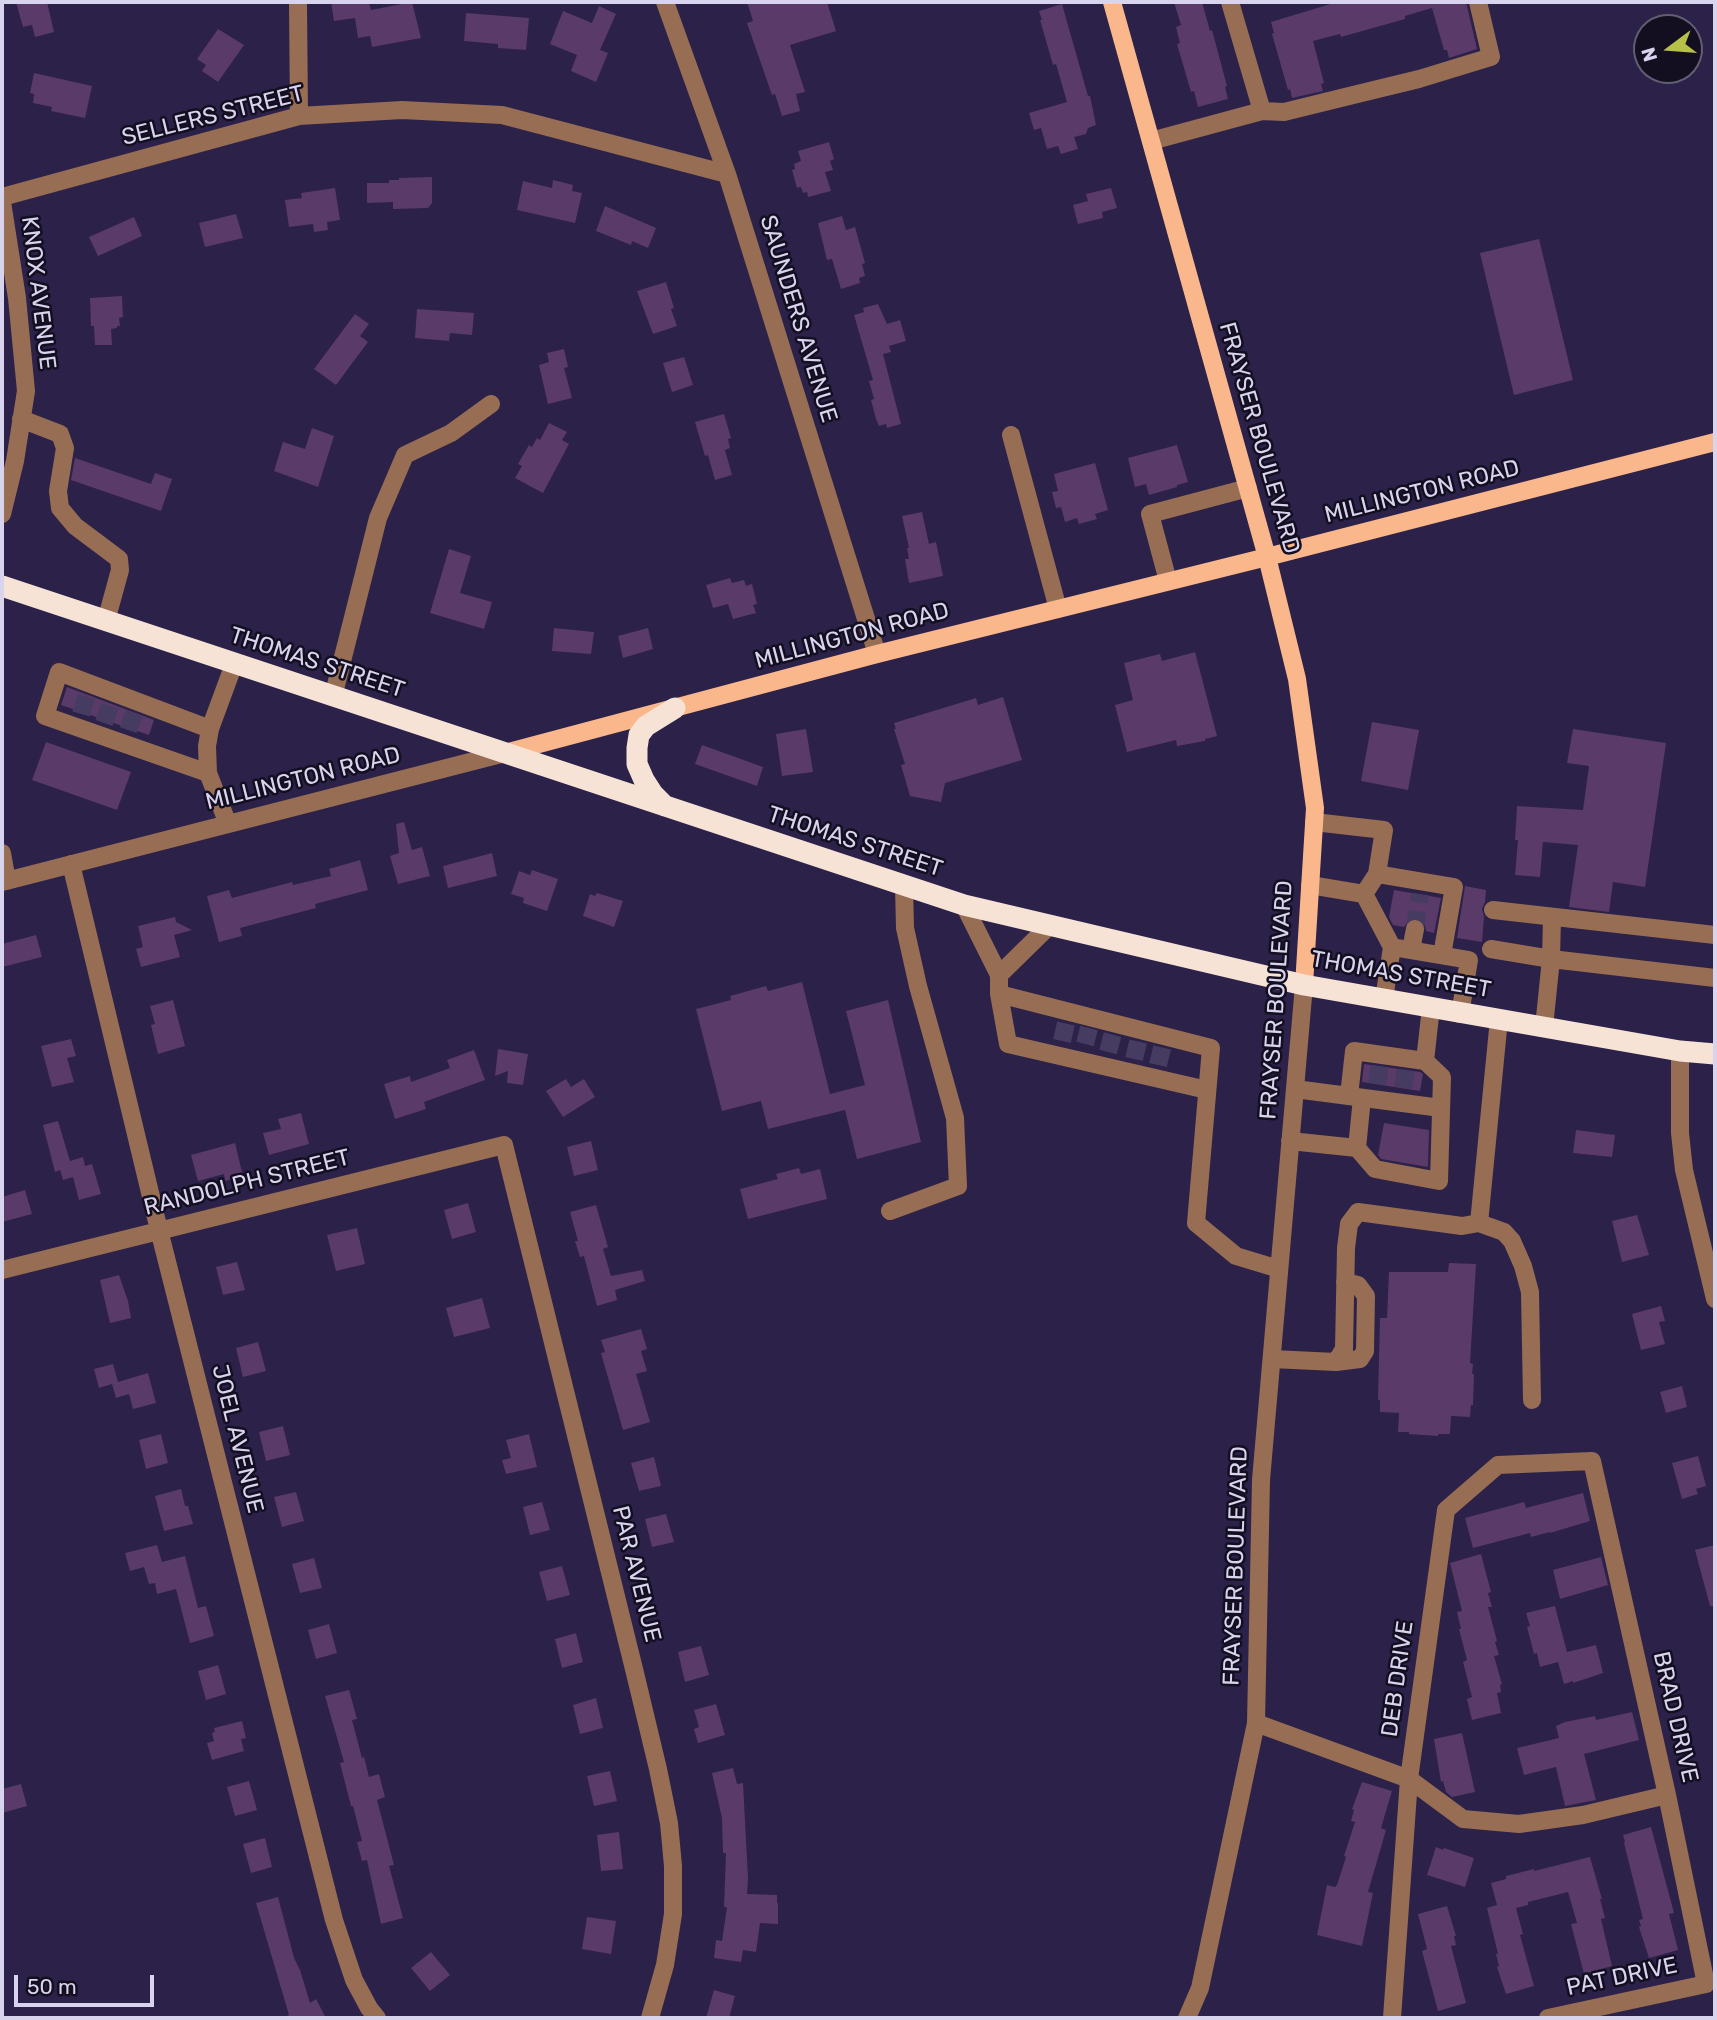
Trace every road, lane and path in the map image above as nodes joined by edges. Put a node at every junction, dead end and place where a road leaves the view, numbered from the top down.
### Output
1 (298, 2) edge
2 (665, 2) edge
3 (1112, 2) edge
4 (1230, 2) edge
5 (1478, 2) edge
6 (1262, 111) junction
7 (299, 116) junction
8 (1151, 141) junction
9 (727, 174) junction
10 (2, 200) edge
11 (491, 404) dead end
12 (21, 419) junction
13 (1012, 435) dead end
14 (1715, 442) edge
15 (1248, 488) junction
16 (2, 514) edge
17 (1267, 557) junction
18 (1168, 581) junction
19 (2, 586) edge
20 (1058, 609) junction
21 (106, 621) junction
22 (877, 653) junction
23 (234, 664) junction
24 (333, 697) junction
25 (675, 708) junction
26 (210, 729) junction
27 (505, 753) junction
28 (208, 773) junction
29 (667, 807) junction
30 (1314, 822) junction
31 (228, 824) junction
32 (2, 853) edge
33 (71, 864) junction
34 (1377, 874) junction
35 (4, 881) edge
36 (1310, 885) junction
37 (904, 886) junction
38 (1364, 894) junction
39 (964, 905) junction
40 (1493, 910) dead end
41 (1552, 918) junction
42 (1050, 925) junction
43 (1415, 929) tunnel mouth
44 (1715, 935) edge
45 (1392, 947) junction
46 (1491, 949) dead end
47 (1411, 950) junction
48 (1443, 956) junction
49 (1551, 959) junction
50 (999, 975) junction
51 (1715, 978) edge
52 (1304, 985) junction
53 (999, 994) junction
54 (1384, 999) junction
55 (1431, 1007) junction
56 (1460, 1014) junction
57 (1499, 1019) junction
58 (1544, 1027) junction
59 (1087, 1038) junction
60 (1680, 1051) junction
61 (1715, 1054) edge
62 (1412, 1062) junction
63 (1295, 1089) junction
64 (1207, 1090) junction
65 (1366, 1094) junction
66 (1441, 1108) junction
67 (1290, 1140) junction
68 (504, 1145) joint
69 (1357, 1148) junction
70 (890, 1211) dead end
71 (1479, 1223) junction
72 (159, 1230) junction
73 (1279, 1269) junction
74 (2, 1270) edge
75 (1715, 1299) edge
76 (1272, 1359) junction
77 (1532, 1400) dead end
78 (1592, 1461) joint
79 (1256, 1723) junction
80 (1409, 1779) junction
81 (1667, 1795) junction
82 (1706, 1984) joint
83 (377, 2018) edge
84 (650, 2018) edge
85 (1186, 2018) edge
86 (1392, 2018) edge
87 (1548, 2018) edge

1 - 7 street
2 - 9 street, SAUNDERS AVENUE
3 - 8 main road, FRAYSER BOULEVARD
4 - 6 street
5 - 6 street
6 - 8 street
7 - 9 street, SELLERS STREET
7 - 10 street, SELLERS STREET
8 - 15 main road, FRAYSER BOULEVARD
9 - 22 street, SAUNDERS AVENUE
10 - 12 street, KNOX AVENUE
11 - 24 street
12 - 16 street, KNOX AVENUE
12 - 21 street
13 - 20 street
14 - 17 main road, MILLINGTON ROAD
15 - 17 main road, FRAYSER BOULEVARD
15 - 18 street
17 - 18 main road, MILLINGTON ROAD
17 - 30 main road, FRAYSER BOULEVARD
18 - 20 main road, MILLINGTON ROAD
19 - 21 highway, THOMAS STREET
20 - 22 main road, MILLINGTON ROAD
21 - 23 highway, THOMAS STREET
22 - 25 main road, MILLINGTON ROAD
23 - 24 highway, THOMAS STREET
23 - 26 street
24 - 27 highway, THOMAS STREET
25 - 27 main road, MILLINGTON ROAD
25 - 29 highway
26 - 28 street
26 - 28 street
27 - 29 highway, THOMAS STREET
27 - 31 street, MILLINGTON ROAD
28 - 31 street
29 - 37 highway, THOMAS STREET
30 - 34 street
30 - 36 main road, FRAYSER BOULEVARD
31 - 33 street, MILLINGTON ROAD
32 - 35 street
33 - 35 street, MILLINGTON ROAD
33 - 72 street, JOEL AVENUE
34 - 38 street
34 - 48 street
36 - 38 street
36 - 52 main road, FRAYSER BOULEVARD
37 - 39 highway, THOMAS STREET
37 - 70 street
38 - 45 street
39 - 42 highway, THOMAS STREET
39 - 50 street
40 - 41 street
41 - 44 street
41 - 49 street
42 - 50 street
42 - 52 highway, THOMAS STREET
43 - 47 street
45 - 47 street
45 - 54 street
46 - 49 street
47 - 48 street
48 - 56 street
49 - 51 street
49 - 58 street
50 - 53 street
52 - 54 highway, THOMAS STREET
52 - 63 street, FRAYSER BOULEVARD
53 - 59 street
53 - 59 street
54 - 55 highway, THOMAS STREET
55 - 56 highway, THOMAS STREET
55 - 62 street
56 - 57 highway, THOMAS STREET
57 - 58 highway, THOMAS STREET
57 - 71 street
58 - 60 highway, THOMAS STREET
59 - 64 street
59 - 64 street
60 - 61 highway, THOMAS STREET
60 - 75 street
62 - 65 street
62 - 66 street
63 - 65 street
63 - 67 street, FRAYSER BOULEVARD
64 - 73 street
65 - 66 street
65 - 69 street
66 - 69 street
67 - 69 street
67 - 73 street, FRAYSER BOULEVARD
68 - 72 street, RANDOLPH STREET
68 - 84 street, PAR AVENUE
71 - 76 street
71 - 77 street
72 - 74 street, RANDOLPH STREET
72 - 83 street, JOEL AVENUE
73 - 76 street, FRAYSER BOULEVARD
76 - 79 street, FRAYSER BOULEVARD
78 - 80 street, DEB DRIVE
78 - 81 street, BRAD DRIVE
79 - 80 street
79 - 85 street, FRAYSER BOULEVARD
80 - 81 street
80 - 86 street, DEB DRIVE
81 - 82 street, BRAD DRIVE
82 - 87 street, PAT DRIVE

